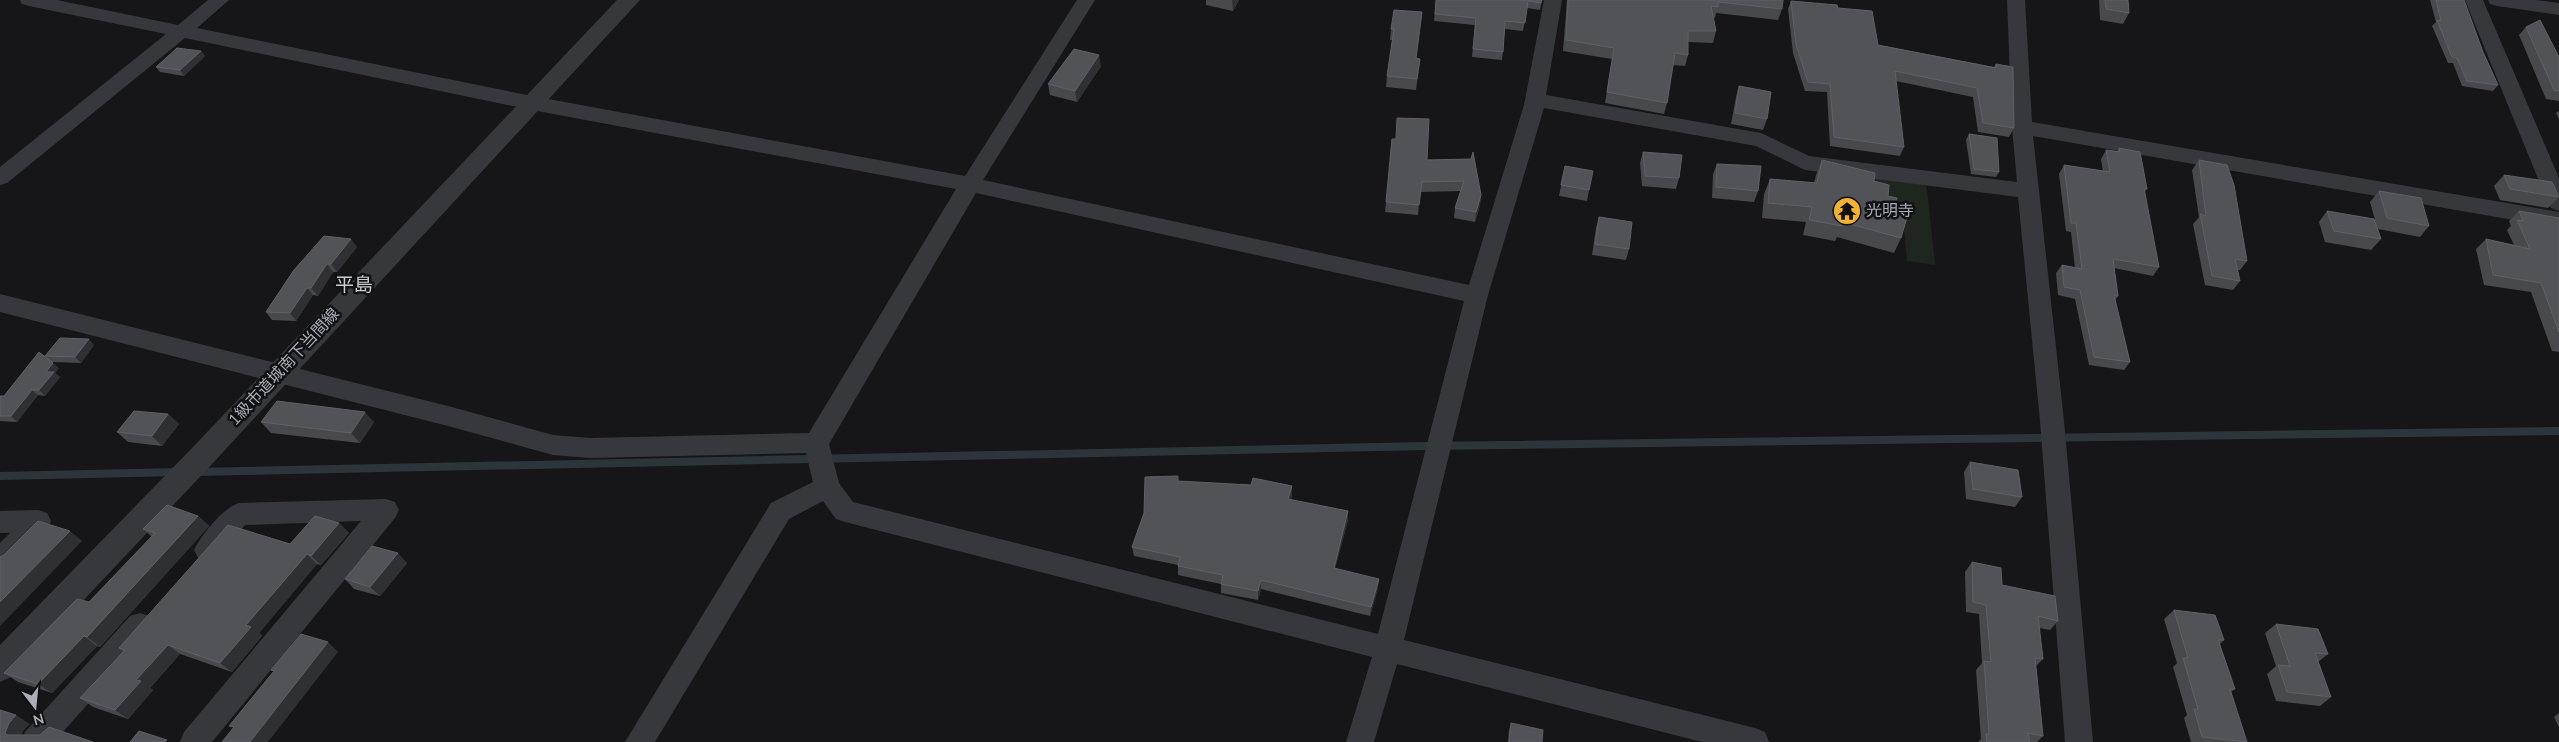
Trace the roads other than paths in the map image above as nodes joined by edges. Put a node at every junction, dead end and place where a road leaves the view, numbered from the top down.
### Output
1 (29, 0) edge
2 (220, 0) edge
3 (628, 0) edge
4 (1086, 0) edge
5 (1553, 0) edge
6 (2016, 0) edge
7 (2474, 0) edge
8 (2497, 0) edge
9 (2559, 9) edge
10 (182, 30) junction
11 (532, 102) junction
12 (1534, 106) junction
13 (2022, 127) junction
14 (0, 178) edge
15 (970, 184) junction
16 (2028, 191) junction
17 (2559, 203) edge
18 (2559, 220) edge
19 (1477, 295) junction
20 (0, 303) edge
21 (278, 373) junction
22 (816, 443) junction
23 (827, 487) junction
24 (0, 522) edge
25 (0, 560) edge
26 (193, 565) edge
27 (154, 610) edge
28 (1388, 649) junction
29 (0, 667) edge
30 (35, 742) edge
31 (194, 742) edge
32 (639, 742) edge
33 (1360, 742) edge
34 (1755, 742) edge
35 (2079, 742) edge

1 - 10 street
2 - 10 street
3 - 11 street, 1級市道城南下当間線
4 - 15 street
5 - 12 street
6 - 13 street
7 - 17 street
8 - 9 street
10 - 11 street
10 - 14 street
11 - 15 street
11 - 21 street, 1級市道城南下当間線
12 - 16 street
12 - 19 street
13 - 16 street
13 - 18 street
15 - 19 street
15 - 22 street
16 - 35 street
19 - 28 street
20 - 21 street
21 - 22 street
21 - 29 street, 1級市道城南下当間線
22 - 23 street
23 - 28 street
23 - 32 street
24 - 25 street
26 - 31 street
27 - 30 street
28 - 33 street
28 - 34 street

